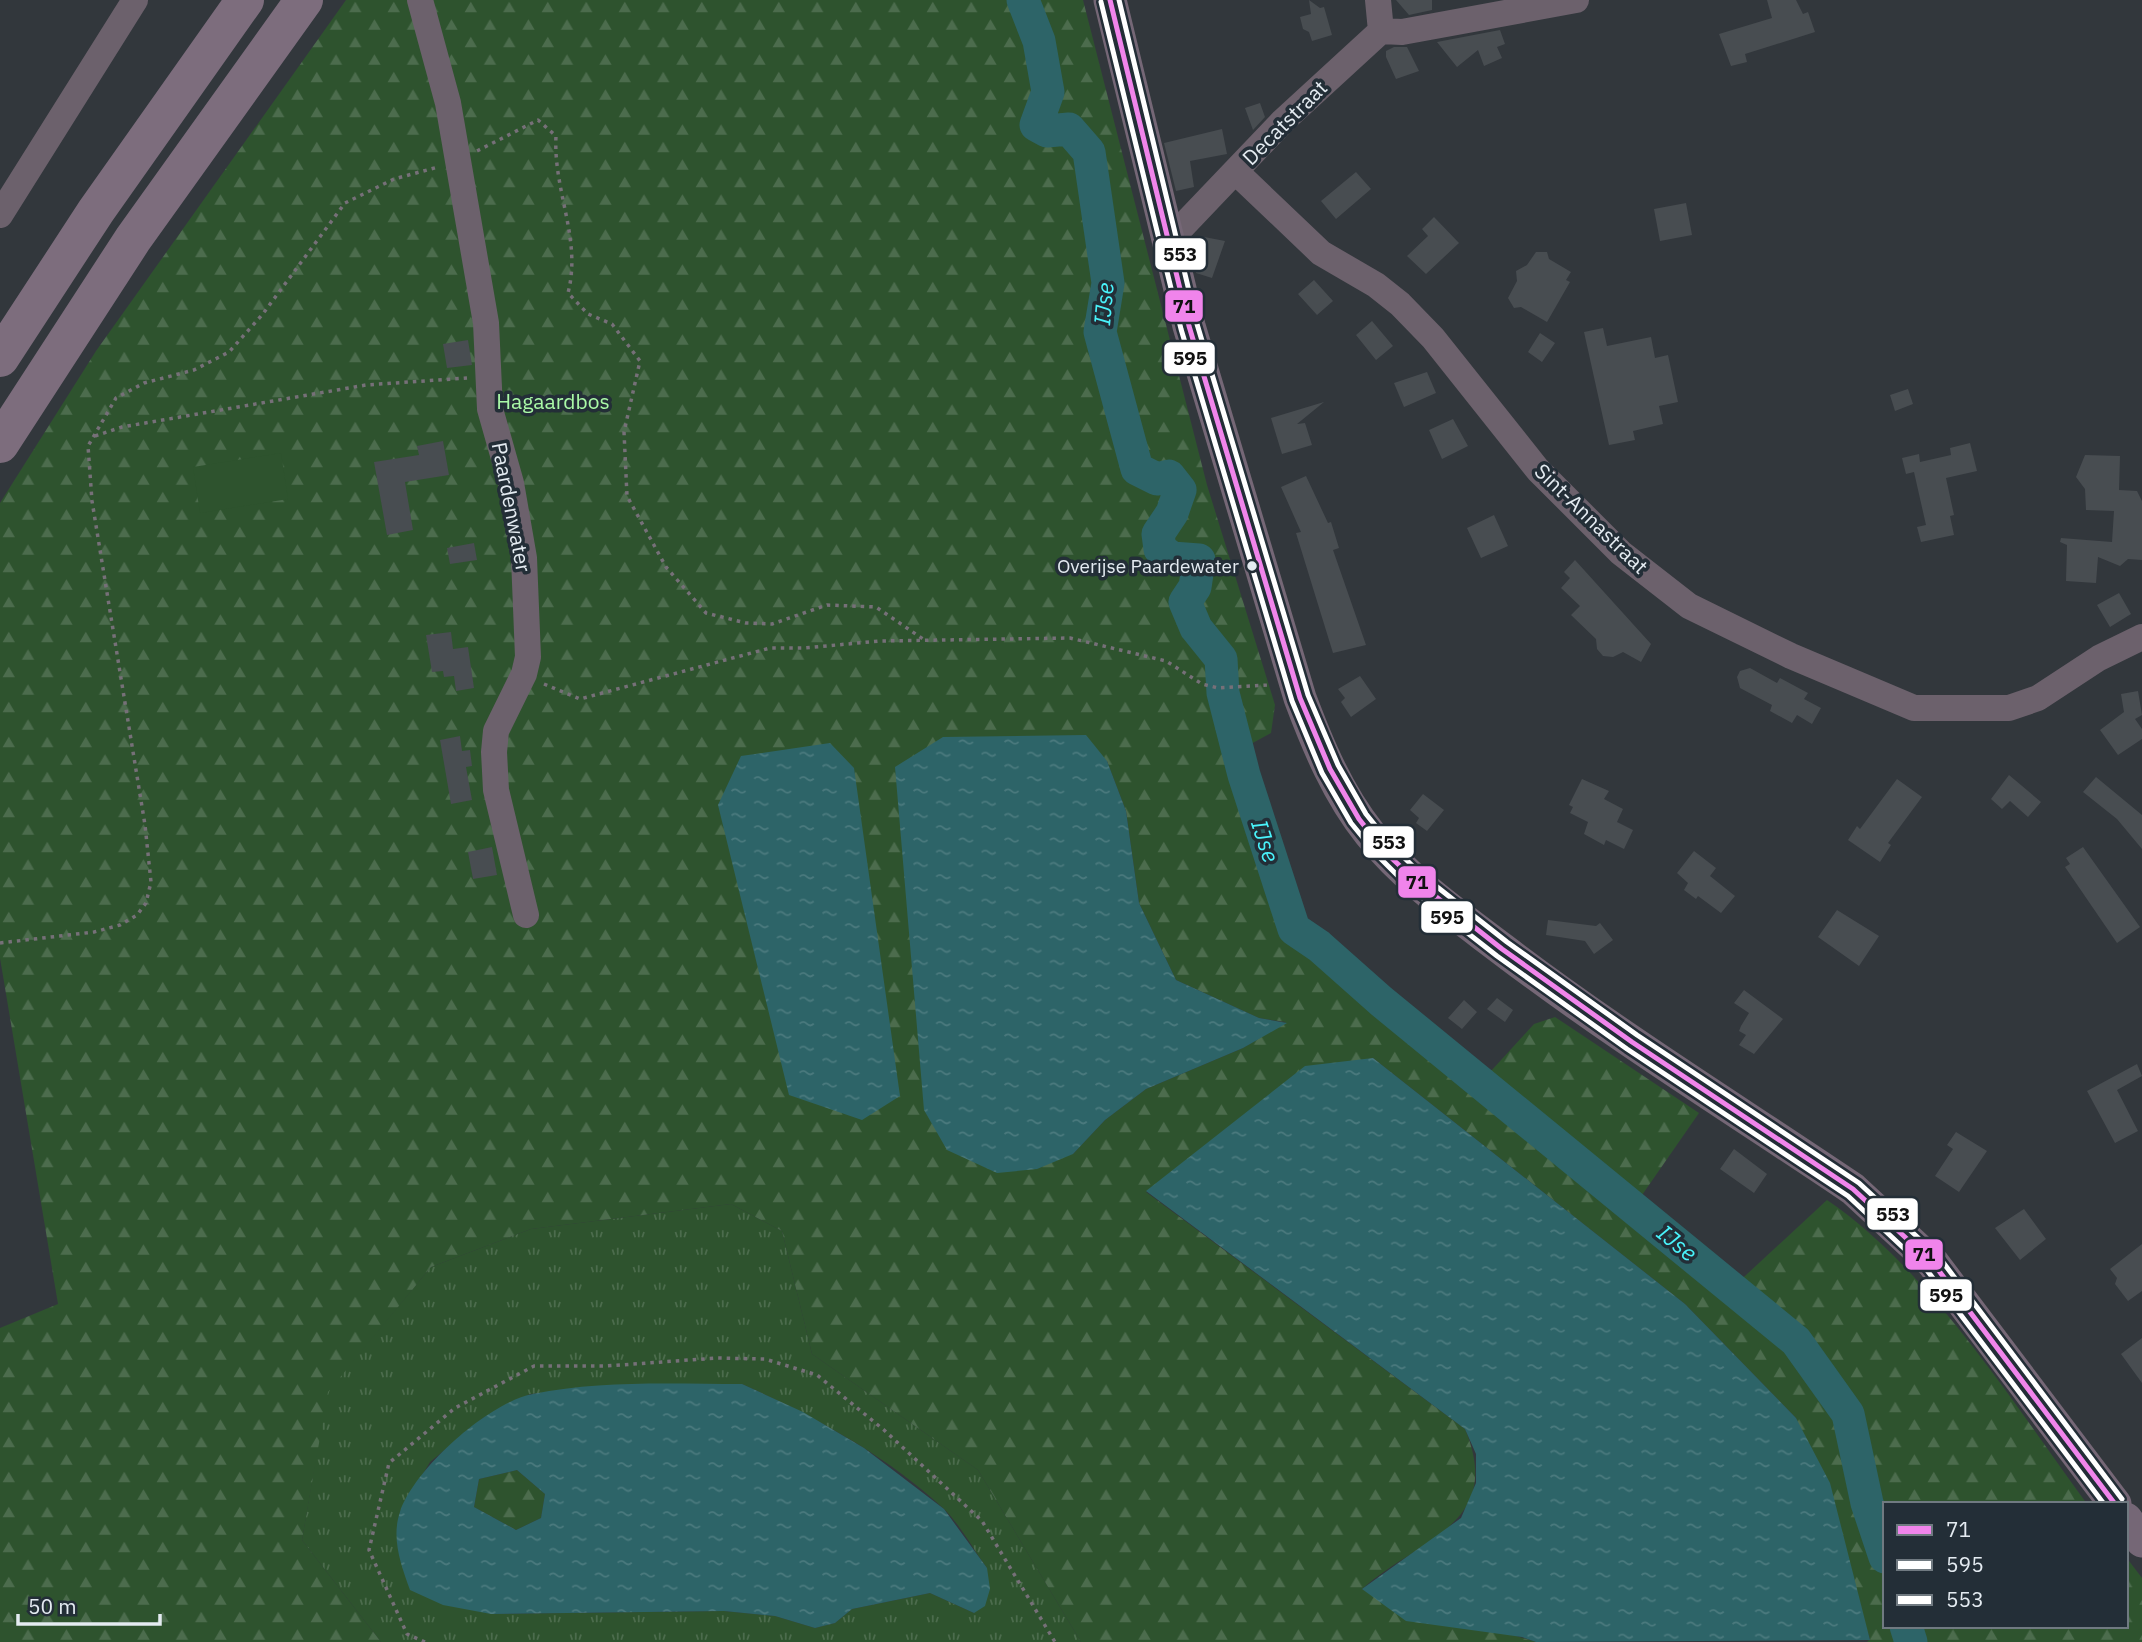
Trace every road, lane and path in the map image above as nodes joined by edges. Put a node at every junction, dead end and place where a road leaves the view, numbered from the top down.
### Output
1 (135, 0) edge
2 (245, 0) edge
3 (304, 0) edge
4 (420, 0) edge
5 (1110, 0) edge
6 (1378, 0) edge
7 (1576, 0) edge
8 (1381, 32) junction
9 (458, 161) junction
10 (1236, 172) junction
11 (0, 215) edge
12 (1167, 237) junction
13 (0, 358) edge
14 (486, 377) junction
15 (94, 437) junction
16 (0, 444) edge
17 (2142, 637) edge
18 (923, 639) junction
19 (524, 674) junction
20 (1278, 684) dead end
21 (526, 915) dead end
22 (0, 943) edge
23 (2113, 1502) edge
24 (2128, 1522) edge
25 (2142, 1541) edge
26 (425, 1642) edge
27 (1055, 1642) edge

1 - 11 street
2 - 13 highway
3 - 16 highway
4 - 9 street, Paardenwater
5 - 12 main road
6 - 8 street
7 - 8 street
8 - 10 street, Decatstraat
9 - 14 street, Paardenwater
9 - 15 path
9 - 18 path
10 - 12 street, Decatstraat
10 - 17 street, Sint-Annastraat
12 - 23 main road
14 - 15 path
14 - 19 street, Paardenwater
15 - 22 path
18 - 19 path
18 - 20 path
19 - 21 street, Paardenwater
24 - 25 main road
26 - 27 path

